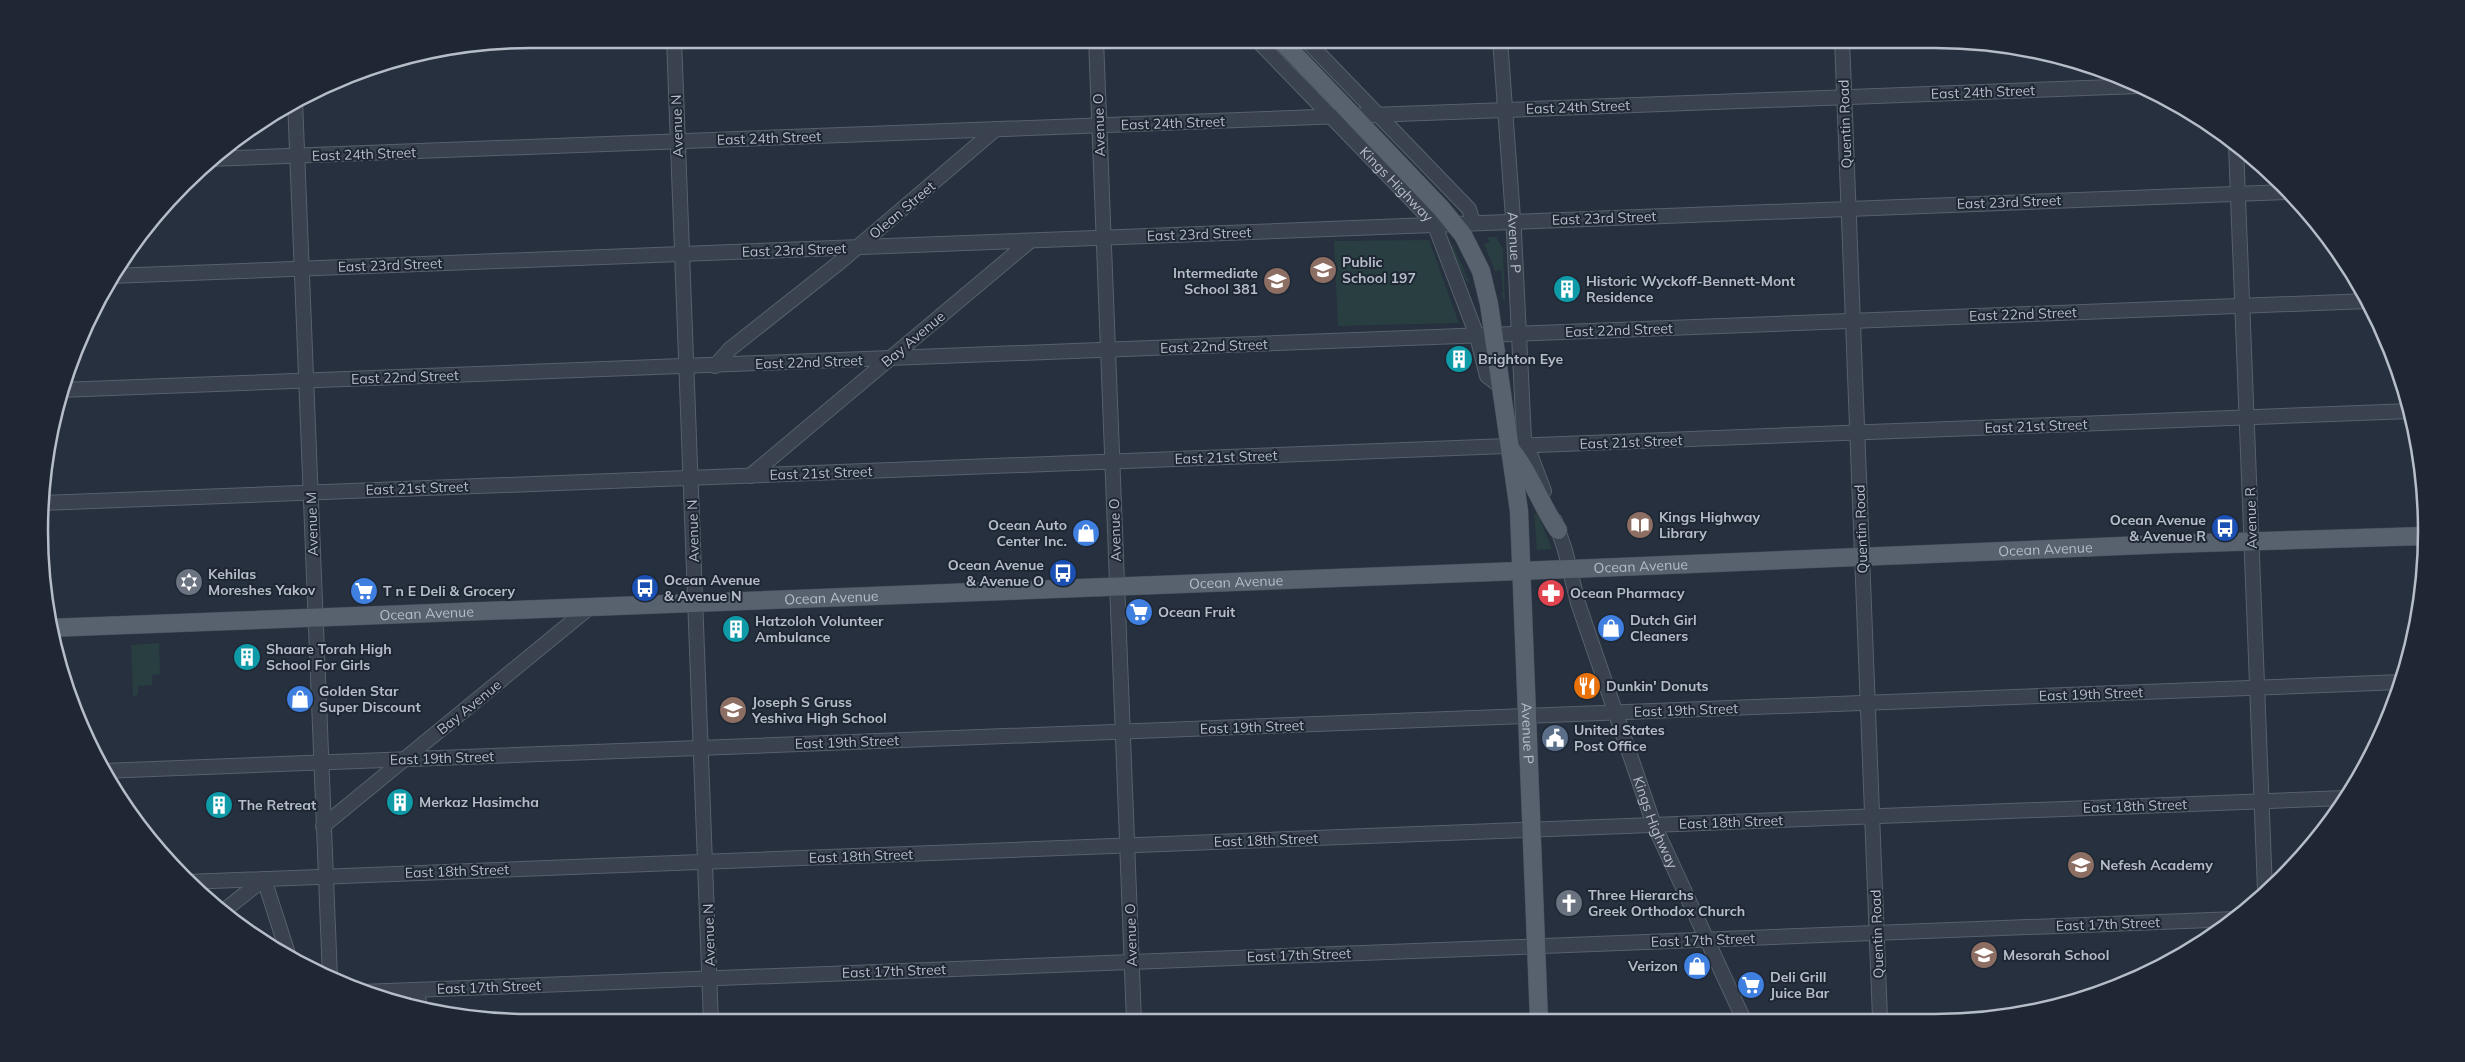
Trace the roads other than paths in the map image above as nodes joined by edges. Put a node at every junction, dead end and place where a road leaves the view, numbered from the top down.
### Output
1 (674, 48) edge
2 (1096, 48) edge
3 (1265, 48) edge
4 (1289, 48) edge
5 (1314, 48) edge
6 (1501, 48) edge
7 (1842, 48) edge
8 (2125, 87) edge
9 (1844, 97) junction
10 (296, 108) edge
11 (1504, 110) junction
12 (1379, 115) junction
13 (1354, 116) junction
14 (1332, 118) junction
15 (1099, 125) junction
16 (996, 129) junction
17 (678, 142) junction
18 (2236, 154) edge
19 (298, 156) junction
20 (222, 159) edge
21 (2279, 192) edge
22 (2238, 194) junction
23 (1848, 208) junction
24 (1513, 221) junction
25 (1473, 222) junction
26 (1434, 223) junction
27 (1453, 223) junction
28 (1104, 238) junction
29 (1030, 241) junction
30 (856, 248) junction
31 (682, 254) junction
32 (302, 268) junction
33 (120, 276) edge
34 (2360, 301) edge
35 (2242, 306) junction
36 (1853, 320) junction
37 (1519, 334) junction
38 (1485, 336) junction
39 (1108, 350) junction
40 (890, 358) junction
41 (687, 366) junction
42 (715, 366) junction
43 (306, 381) junction
44 (69, 390) edge
45 (2402, 411) edge
46 (2247, 418) junction
47 (1857, 433) junction
48 (1508, 446) junction
49 (1527, 446) junction
50 (1112, 461) junction
51 (750, 476) junction
52 (691, 478) junction
53 (311, 492) junction
54 (49, 503) edge
55 (1558, 530) junction
56 (2418, 536) edge
57 (2252, 542) junction
58 (1862, 558) junction
59 (1569, 569) junction
60 (1521, 571) junction
61 (1117, 587) junction
62 (695, 603) junction
63 (590, 607) junction
64 (316, 618) junction
65 (58, 628) edge
66 (2393, 682) edge
67 (2257, 687) junction
68 (1868, 702) junction
69 (1615, 713) junction
70 (1527, 716) junction
71 (1123, 732) junction
72 (702, 748) junction
73 (406, 759) junction
74 (321, 762) junction
75 (111, 771) edge
76 (2337, 798) edge
77 (2262, 802) junction
78 (1872, 816) junction
79 (1654, 825) junction
80 (323, 826) junction
81 (1531, 830) junction
82 (1127, 846) junction
83 (706, 862) junction
84 (325, 877) junction
85 (264, 879) junction
86 (198, 882) edge
87 (2265, 884) edge
88 (228, 908) edge
89 (2222, 920) edge
90 (1876, 933) junction
91 (1707, 940) junction
92 (1536, 946) junction
93 (286, 948) edge
94 (1132, 962) junction
95 (330, 971) edge
96 (710, 978) junction
97 (416, 990) junction
98 (383, 991) edge
99 (418, 1001) edge
100 (711, 1014) edge
101 (1134, 1014) edge
102 (1539, 1014) edge
103 (1741, 1014) edge
104 (1880, 1014) edge

1 - 17 street, Avenue N
2 - 15 street, Avenue O
3 - 14 street, Kings Highway
4 - 13 main road, Kings Highway
5 - 12 street
6 - 11 street, Avenue P
7 - 9 street, Quentin Road
8 - 9 street, East 24th Street
9 - 11 street, East 24th Street
9 - 23 street, Quentin Road
10 - 19 street, Avenue M
11 - 12 street, East 24th Street
11 - 24 street, Avenue P
12 - 13 street, East 24th Street
12 - 25 street
13 - 14 street, East 24th Street
13 - 27 main road, Kings Highway
14 - 15 street, East 24th Street
14 - 26 street, Kings Highway
15 - 16 street, East 24th Street
15 - 28 street, Avenue O
16 - 17 street, East 24th Street
16 - 30 street, Olean Street
17 - 19 street, East 24th Street
17 - 31 street, Avenue N
18 - 22 street, Avenue R
19 - 20 street, East 24th Street
19 - 32 street, Avenue M
21 - 22 street, East 23rd Street
22 - 23 street, East 23rd Street
22 - 35 street, Avenue R
23 - 24 street, East 23rd Street
23 - 36 street, Quentin Road
24 - 25 street, East 23rd Street
24 - 37 street, Avenue P
25 - 27 street, East 23rd Street
26 - 27 street, East 23rd Street
26 - 28 street, East 23rd Street
26 - 38 street, Kings Highway
27 - 38 main road, Kings Highway
28 - 29 street, East 23rd Street
28 - 39 street, Avenue O
29 - 30 street, East 23rd Street
29 - 40 street, Bay Avenue
30 - 31 street, East 23rd Street
30 - 42 street, Olean Street
31 - 32 street, East 23rd Street
31 - 41 street, Avenue N
32 - 33 street, East 23rd Street
32 - 43 street, Avenue M
34 - 35 street, East 22nd Street
35 - 36 street, East 22nd Street
35 - 46 street, Avenue R
36 - 37 street, East 22nd Street
36 - 47 street, Quentin Road
37 - 38 street, East 22nd Street
37 - 49 street, Avenue P
38 - 39 street, East 22nd Street
38 - 48 main road, Kings Highway
39 - 40 street, East 22nd Street
39 - 50 street, Avenue O
40 - 42 street, East 22nd Street
40 - 51 street, Bay Avenue
41 - 42 street, East 22nd Street
41 - 43 street, East 22nd Street
41 - 52 street, Avenue N
43 - 44 street, East 22nd Street
43 - 53 street, Avenue M
45 - 46 street, East 21st Street
46 - 47 street, East 21st Street
46 - 57 street, Avenue R
47 - 49 street, East 21st Street
47 - 58 street, Quentin Road
48 - 49 street, East 21st Street
48 - 50 street, East 21st Street
48 - 55 main road
48 - 60 main road, Avenue P
49 - 55 street, Kings Highway
50 - 51 street, East 21st Street
50 - 61 street, Avenue O
51 - 52 street, East 21st Street
52 - 53 street, East 21st Street
52 - 62 street, Avenue N
53 - 54 street, East 21st Street
53 - 64 street, Avenue M
55 - 59 street, Kings Highway
56 - 57 main road, Ocean Avenue
57 - 58 main road, Ocean Avenue
57 - 67 street, Avenue R
58 - 59 main road, Ocean Avenue
58 - 68 street, Quentin Road
59 - 60 main road, Ocean Avenue
59 - 69 street, Kings Highway
60 - 61 main road, Ocean Avenue
60 - 70 main road, Avenue P
61 - 62 main road, Ocean Avenue
61 - 71 street, Avenue O
62 - 63 main road, Ocean Avenue
62 - 72 street, Avenue N
63 - 64 main road, Ocean Avenue
63 - 73 street, Bay Avenue
64 - 65 main road, Ocean Avenue
64 - 74 street, Avenue M
66 - 67 street, East 19th Street
67 - 68 street, East 19th Street
67 - 77 street, Avenue R
68 - 69 street, East 19th Street
68 - 78 street, Quentin Road
69 - 70 street, East 19th Street
69 - 79 street, Kings Highway
70 - 71 street, East 19th Street
70 - 81 main road, Avenue P
71 - 72 street, East 19th Street
71 - 82 street, Avenue O
72 - 73 street, East 19th Street
72 - 83 street, Avenue N
73 - 74 street, East 19th Street
73 - 80 street, Bay Avenue
74 - 75 street, East 19th Street
74 - 80 street, Avenue M
76 - 77 street, East 18th Street
77 - 78 street, East 18th Street
77 - 87 street, Avenue R
78 - 79 street, East 18th Street
78 - 90 street, Quentin Road
79 - 81 street, East 18th Street
79 - 91 street, Kings Highway
80 - 84 street, Avenue M
81 - 82 street, East 18th Street
81 - 92 main road, Avenue P
82 - 83 street, East 18th Street
82 - 94 street, Avenue O
83 - 84 street, East 18th Street
83 - 96 street, Avenue N
84 - 85 street, East 18th Street
84 - 95 street, Avenue M
85 - 86 street, East 18th Street
85 - 88 street
85 - 93 street
89 - 90 street, East 17th Street
90 - 91 street, East 17th Street
90 - 104 street, Quentin Road
91 - 92 street, East 17th Street
91 - 103 street, Kings Highway
92 - 94 street, East 17th Street
92 - 102 main road, Avenue P
94 - 96 street, East 17th Street
94 - 101 street, Avenue O
96 - 97 street, East 17th Street
96 - 100 street, Avenue N
97 - 98 street, East 17th Street
97 - 99 street

